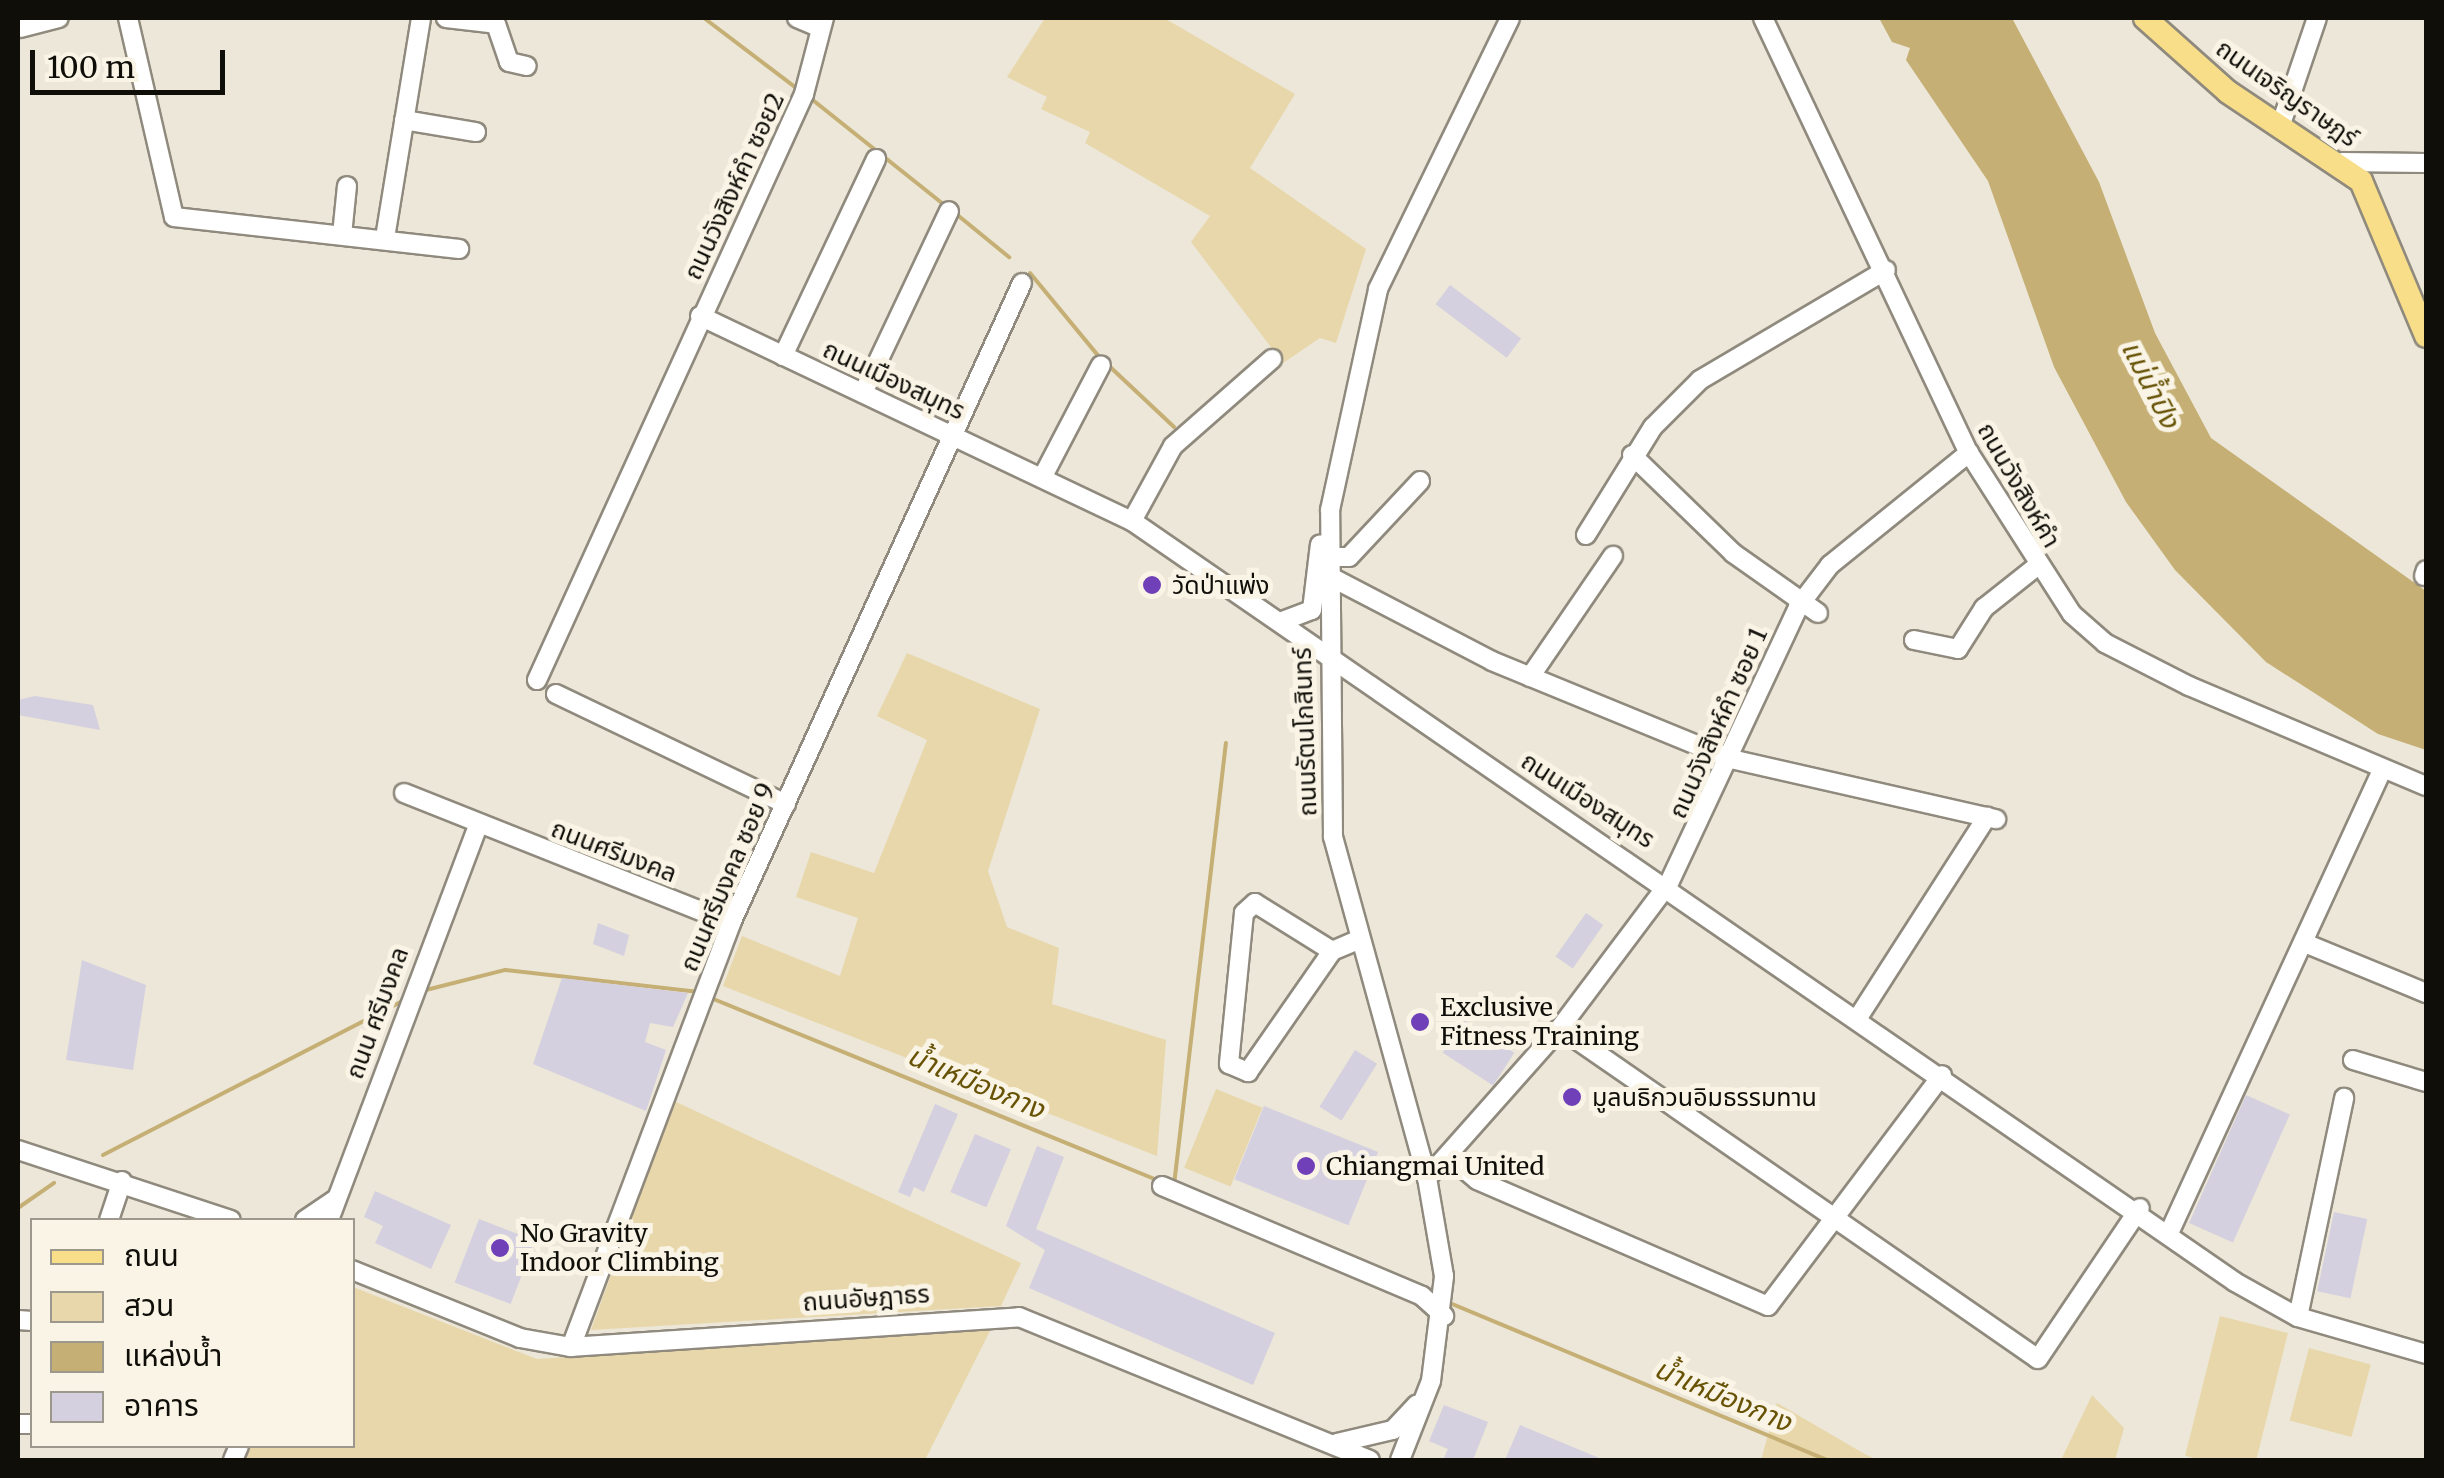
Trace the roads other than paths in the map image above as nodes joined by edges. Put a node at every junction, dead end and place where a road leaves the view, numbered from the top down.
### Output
1 (59, 18) edge
2 (128, 18) edge
3 (421, 18) edge
4 (446, 18) edge
5 (798, 18) edge
6 (1527, 18) edge
7 (1763, 18) edge
8 (2316, 18) edge
9 (2148, 19) edge
10 (1508, 22) edge
11 (822, 23) edge
12 (20, 28) dead end
13 (527, 66) dead end
14 (404, 120) junction
15 (2280, 126) junction
16 (476, 132) dead end
17 (876, 159) dead end
18 (2342, 162) junction
19 (2426, 163) edge
20 (347, 186) dead end
21 (949, 211) dead end
22 (342, 234) junction
23 (385, 238) junction
24 (459, 248) dead end
25 (1886, 270) junction
26 (1022, 283) dead end
27 (700, 316) junction
28 (2426, 336) edge
29 (784, 356) junction
30 (1272, 359) dead end
31 (1102, 366) dead end
32 (863, 393) junction
33 (953, 436) junction
34 (1969, 453) junction
35 (1632, 455) junction
36 (1042, 478) junction
37 (1420, 482) dead end
38 (1330, 510) junction
39 (1132, 521) junction
40 (1586, 535) dead end
41 (1612, 556) dead end
42 (1327, 566) junction
43 (2037, 566) junction
44 (1798, 607) junction
45 (1818, 613) dead end
46 (1280, 622) junction
47 (1914, 640) dead end
48 (1327, 654) junction
49 (1530, 677) junction
50 (537, 680) dead end
51 (556, 694) dead end
52 (1731, 759) junction
53 (2382, 770) junction
54 (2426, 786) edge
55 (404, 793) dead end
56 (786, 804) junction
57 (478, 826) junction
58 (1670, 883) junction
59 (731, 923) junction
60 (1356, 941) junction
61 (2307, 944) junction
62 (1332, 951) junction
63 (2426, 993) edge
64 (1859, 1016) junction
65 (1560, 1028) junction
66 (2352, 1060) dead end
67 (1942, 1075) junction
68 (2426, 1082) edge
69 (2344, 1098) dead end
70 (18, 1150) edge
71 (1450, 1157) junction
72 (1427, 1178) junction
73 (122, 1181) junction
74 (1162, 1186) dead end
75 (337, 1198) junction
76 (2140, 1208) junction
77 (110, 1218) edge
78 (225, 1218) edge
79 (308, 1218) edge
80 (330, 1218) edge
81 (337, 1218) edge
82 (1838, 1220) junction
83 (2170, 1231) junction
84 (355, 1257) edge
85 (355, 1271) edge
86 (380, 1281) junction
87 (355, 1282) edge
88 (1445, 1311) junction
89 (2298, 1317) junction
90 (571, 1347) junction
91 (2426, 1354) edge
92 (1429, 1387) junction
93 (1330, 1444) junction
94 (1348, 1460) edge
95 (1370, 1460) edge
96 (1400, 1460) edge

1 - 12 street
2 - 22 street
3 - 14 street
4 - 13 street
5 - 11 street
6 - 10 street
7 - 25 street, ถนนวังสิงห์คำ
8 - 15 street
9 - 15 main road, ถนนเจริญราษฎร์
10 - 38 street, ถนนรัตนโกสินทร์
11 - 27 street, ถนนวังสิงห์คำ ซอย2
14 - 16 street
14 - 23 street
15 - 18 main road, ถนนเจริญราษฎร์
17 - 29 street
18 - 19 street
18 - 28 main road, ถนนเจริญราษฎร์
20 - 22 street
21 - 32 street
22 - 23 street
23 - 24 street
25 - 34 street, ถนนวังสิงห์คำ
25 - 35 street
26 - 33 street, ถนนศรีมงคล ซอย 9
27 - 29 street, ถนนเมืองสมุทร
27 - 50 street, ถนนวังสิงห์คำ ซอย2
29 - 32 street, ถนนเมืองสมุทร
30 - 39 street
31 - 36 street
32 - 33 street, ถนนเมืองสมุทร
33 - 36 street, ถนนเมืองสมุทร
33 - 56 street, ถนนศรีมงคล ซอย 9
34 - 43 street, ถนนวังสิงห์คำ
34 - 44 street, ถนนวังสิงห์คำ ซอย 1
35 - 40 street
35 - 44 street
36 - 39 street, ถนนเมืองสมุทร
37 - 42 street
38 - 42 street, ถนนรัตนโกสินทร์
38 - 46 street
39 - 46 street, ถนนเมืองสมุทร
41 - 49 street
42 - 48 street, ถนนรัตนโกสินทร์
42 - 49 street
43 - 47 street
43 - 53 street, ถนนวังสิงห์คำ
44 - 45 street
44 - 52 street, ถนนวังสิงห์คำ ซอย 1
46 - 48 street, ถนนเมืองสมุทร
48 - 58 street, ถนนเมืองสมุทร
48 - 60 street, ถนนรัตนโกสินทร์
49 - 52 street
51 - 56 street
52 - 58 street, ถนนวังสิงห์คำ ซอย 1
52 - 64 street
53 - 54 street, ถนนวังสิงห์คำ
53 - 61 street
55 - 57 street, ถนนศรีมงคล
56 - 59 street, ถนนศรีมงคล ซอย 9
57 - 59 street, ถนนศรีมงคล
57 - 75 street, ถนน ศรีมงคล
58 - 64 street, ถนนเมืองสมุทร
58 - 65 street, ถนนวังสิงห์คำ ซอย 1
59 - 90 street, ถนนศรีมงคล ซอย 9
60 - 62 street
60 - 72 street, ถนนรัตนโกสินทร์
61 - 63 street
61 - 83 street
62 - 62 street
64 - 67 street, ถนนเมืองสมุทร
65 - 71 street, ถนนวังสิงห์คำ ซอย 1
65 - 82 street
66 - 68 street
67 - 76 street, ถนนเมืองสมุทร
67 - 82 street
69 - 89 street
70 - 73 street
71 - 72 street, ถนนวังสิงห์คำ ซอย 1
71 - 82 street
72 - 88 street, ถนนรัตนโกสินทร์
73 - 77 street
73 - 78 street
74 - 88 street
75 - 79 street
75 - 80 street, ถนน ศรีมงคล
75 - 81 street
76 - 82 street
76 - 83 street, ถนนเมืองสมุทร
83 - 89 street, ถนนเมืองสมุทร
84 - 86 street
85 - 86 street, ถนนอัษฎาธร
86 - 87 street
86 - 90 street, ถนนอัษฎาธร
88 - 92 street, ถนนรัตนโกสินทร์
89 - 91 street, ถนนเมืองสมุทร
90 - 93 street, ถนนอัษฎาธร
92 - 93 street
92 - 96 street, ถนนรัตนโกสินทร์
93 - 94 street
93 - 95 street, ถนนอัษฎาธร

